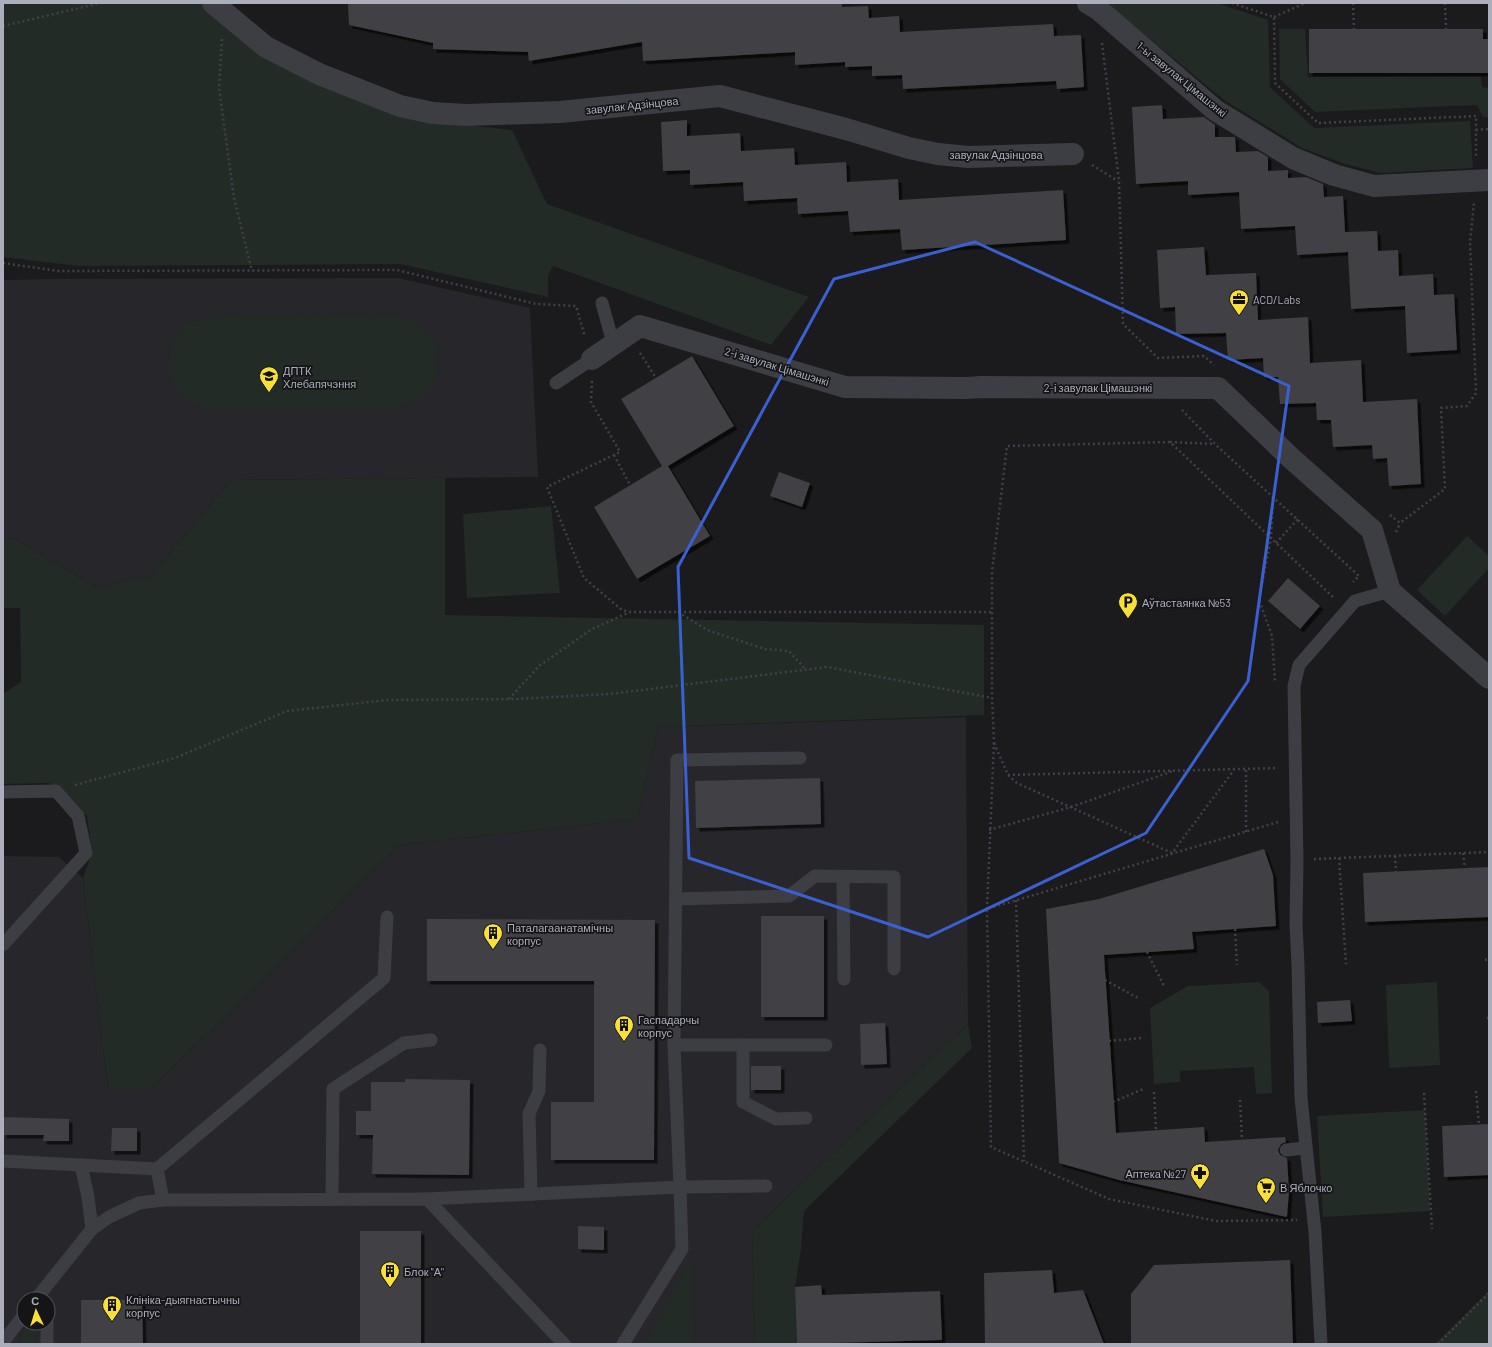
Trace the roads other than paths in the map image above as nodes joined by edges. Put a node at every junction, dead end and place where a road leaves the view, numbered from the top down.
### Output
1 (1093, 6) edge
2 (218, 8) edge
3 (1073, 154) road end
4 (1483, 180) edge
5 (602, 302) dead end
6 (621, 339) junction
7 (592, 359) joint
8 (556, 383) dead end
9 (1390, 591) junction
10 (1489, 678) edge
11 (800, 758) dead end
12 (3, 792) edge
13 (844, 877) junction
14 (676, 899) junction
15 (387, 916) dead end
16 (3, 944) edge
17 (894, 969) dead end
18 (844, 979) dead end
19 (431, 1040) dead end
20 (674, 1045) junction
21 (743, 1045) junction
22 (826, 1045) dead end
23 (540, 1050) dead end
24 (806, 1118) dead end
25 (1306, 1148) junction
26 (1286, 1150) dead end
27 (3, 1161) edge
28 (81, 1165) junction
29 (157, 1169) junction
30 (766, 1186) dead end
31 (680, 1187) junction
32 (531, 1194) junction
33 (332, 1199) junction
34 (427, 1199) junction
35 (163, 1200) junction
36 (92, 1229) junction
37 (46, 1291) edge
38 (16, 1325) edge
39 (46, 1331) edge
40 (3, 1342) edge
41 (47, 1344) edge
42 (564, 1344) edge
43 (623, 1344) edge
44 (1321, 1344) edge

1 - 4 street, 1-ы завулак Цімашэнкі
2 - 3 street, завулак Адзінцова
5 - 6 lane
6 - 7 street, 2-і завулак Цімашэнкі
6 - 9 street, 2-і завулак Цімашэнкі
7 - 8 lane
9 - 10 street
9 - 25 lane
11 - 14 lane
12 - 16 lane
13 - 14 lane
13 - 17 lane
13 - 18 lane
14 - 20 lane
15 - 29 lane
19 - 33 lane
20 - 21 lane
20 - 31 lane
21 - 22 lane
21 - 24 lane
23 - 32 lane
25 - 26 lane
25 - 44 lane
27 - 28 lane
28 - 29 lane
28 - 36 lane
29 - 35 lane
30 - 31 lane
31 - 32 lane
31 - 43 lane
32 - 34 lane
33 - 34 lane
33 - 35 lane
34 - 42 lane
35 - 36 lane
36 - 37 lane
38 - 40 lane
39 - 41 lane

